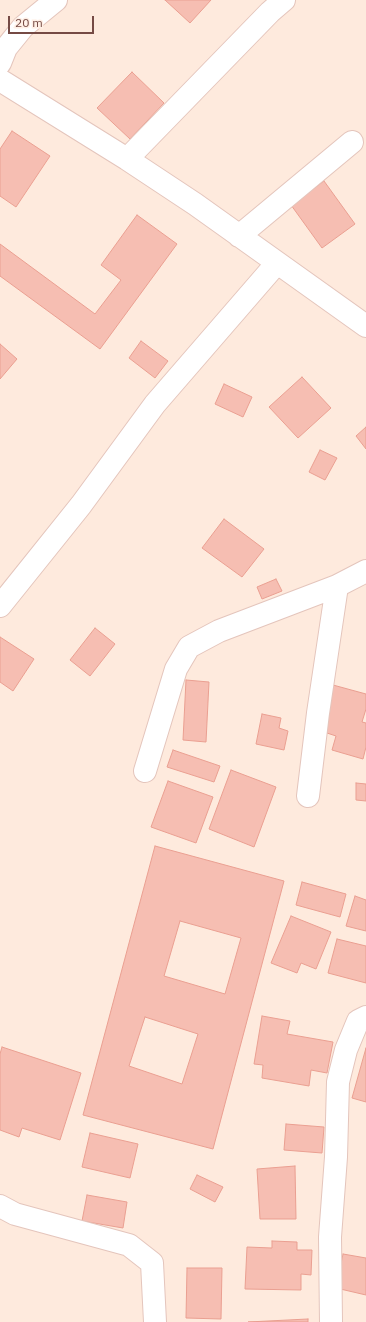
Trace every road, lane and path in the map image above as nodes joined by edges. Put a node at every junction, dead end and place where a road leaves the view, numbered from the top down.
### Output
1 (56, 0) edge
2 (284, 0) edge
3 (0, 63) edge
4 (3, 89) edge
5 (352, 142) dead end
6 (127, 159) junction
7 (239, 236) junction
8 (277, 262) junction
9 (366, 326) edge
10 (366, 571) edge
11 (337, 586) junction
12 (0, 606) edge
13 (145, 771) dead end
14 (308, 796) dead end
15 (366, 1017) edge
16 (0, 1206) edge
17 (155, 1322) edge
18 (331, 1322) edge

1 - 3 street
2 - 6 street
4 - 6 street
5 - 7 street
6 - 7 street
7 - 8 street
8 - 9 street
8 - 12 street
10 - 11 street
11 - 13 street
11 - 14 street
15 - 18 street
16 - 17 street

